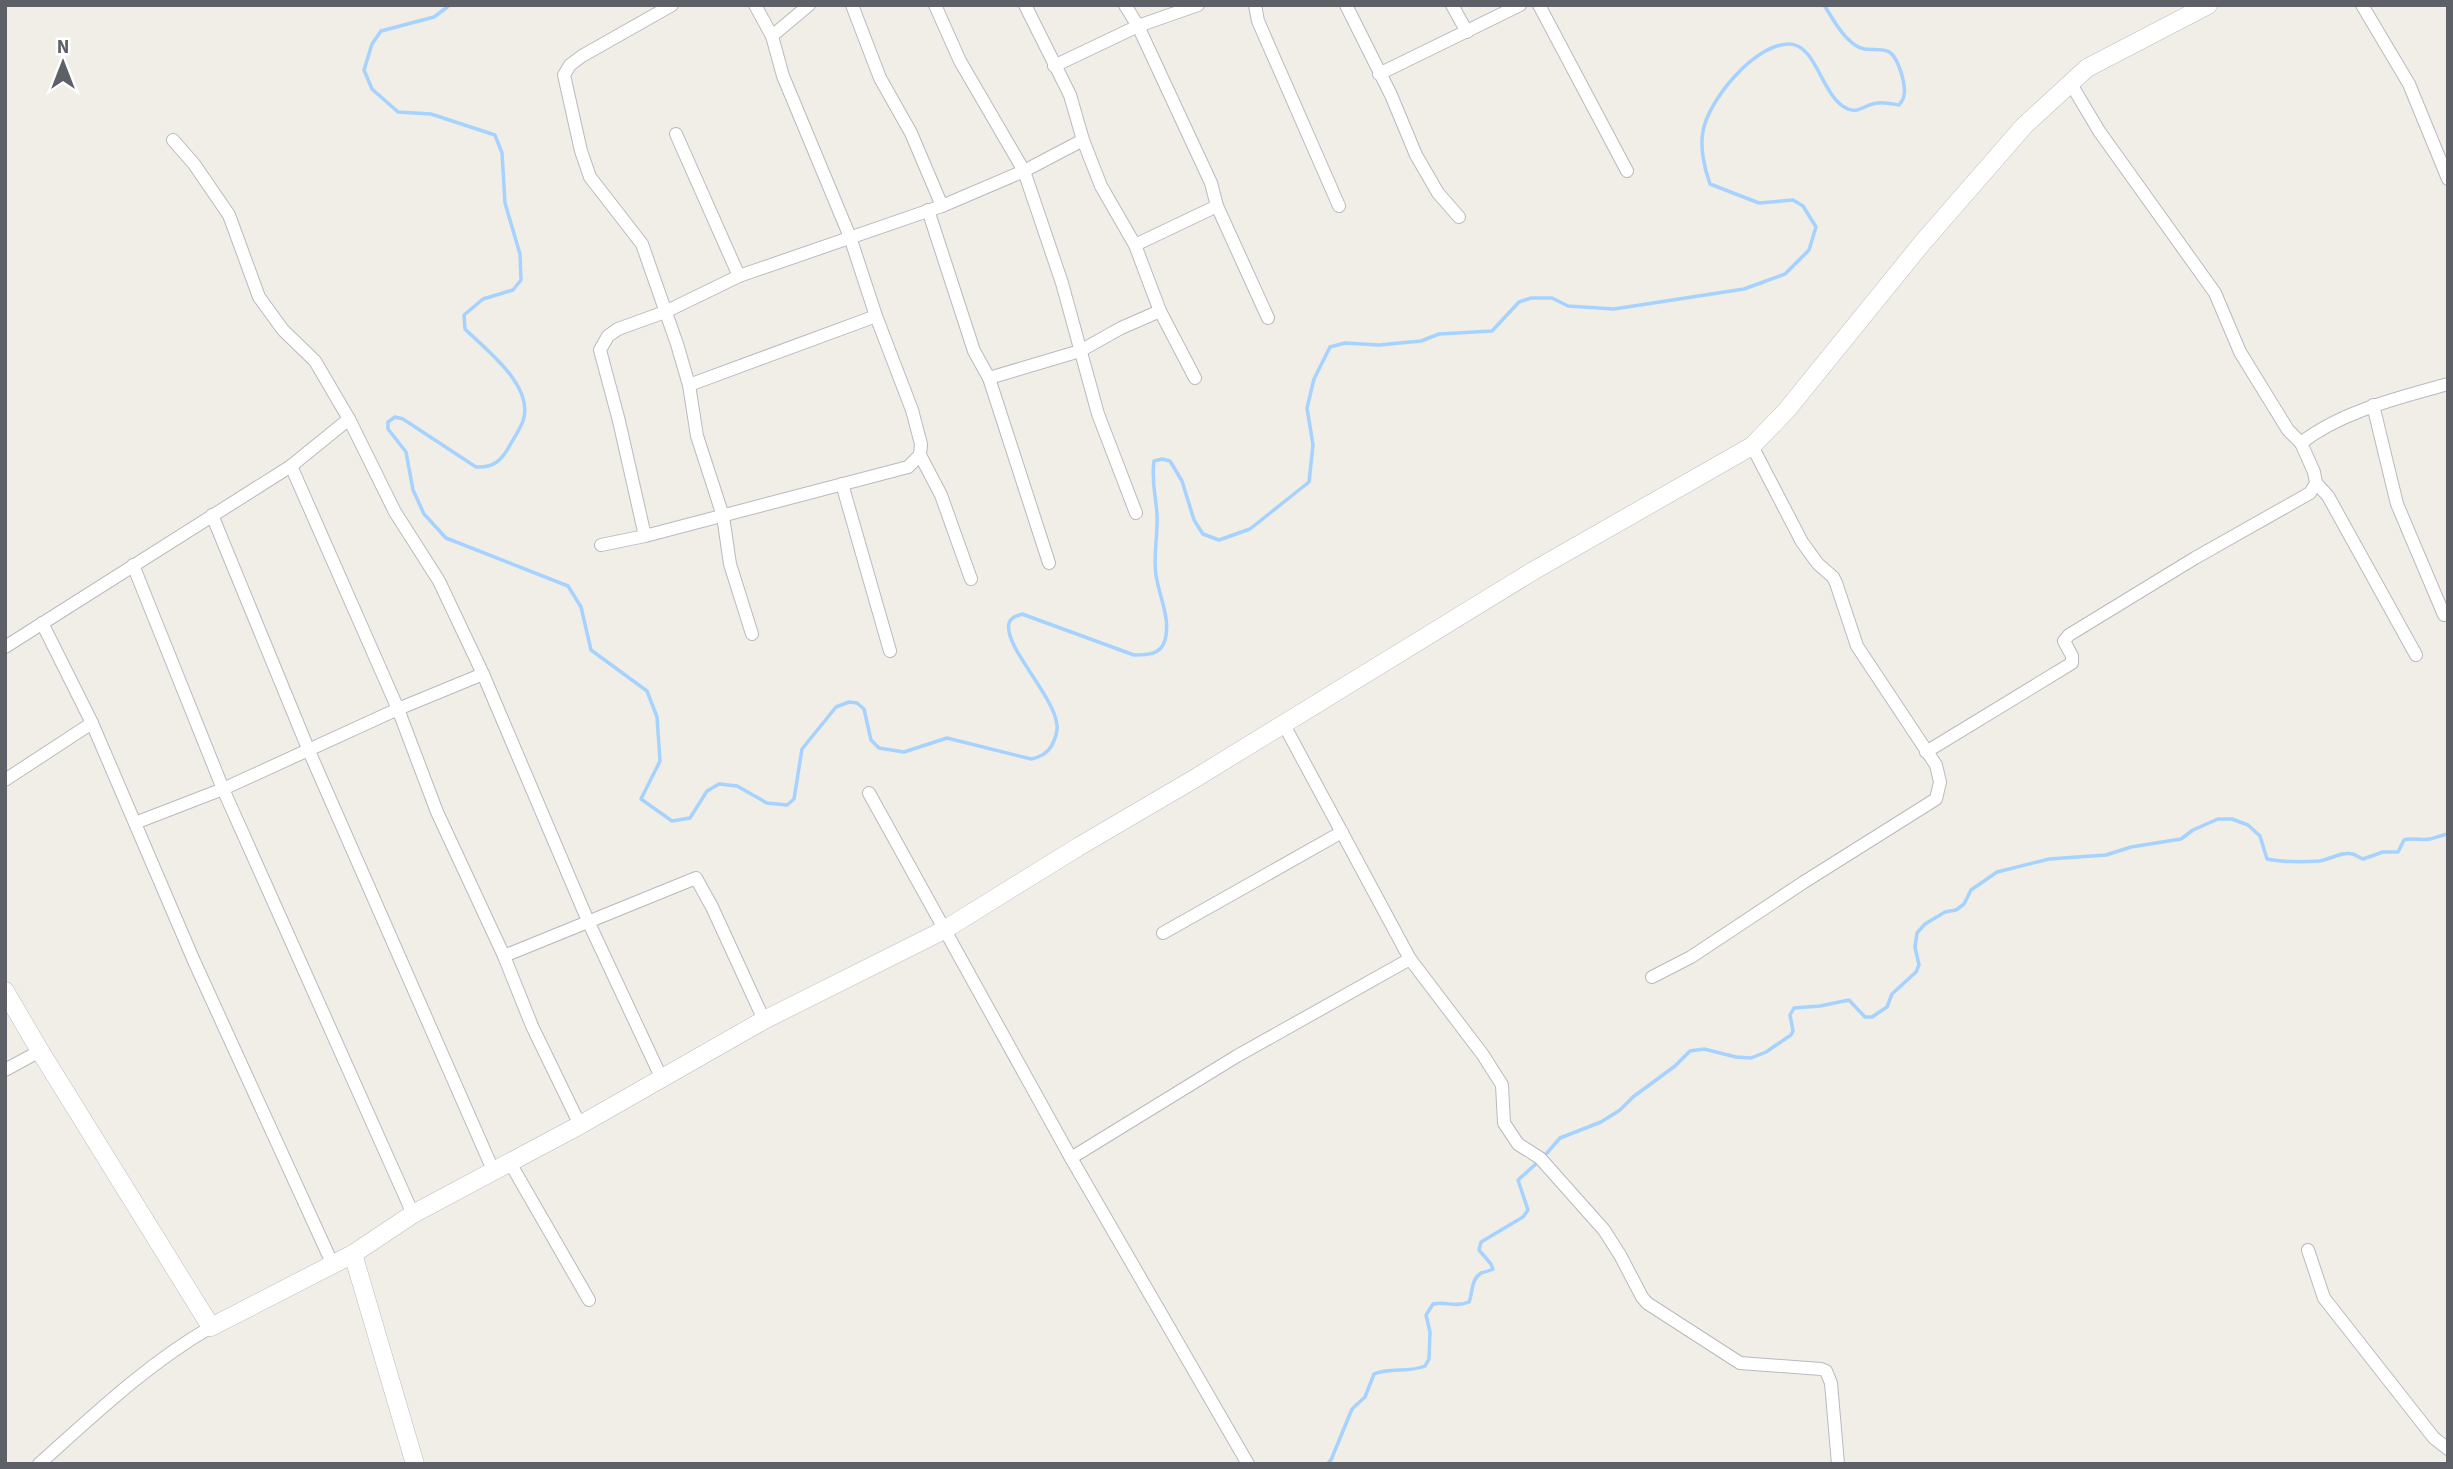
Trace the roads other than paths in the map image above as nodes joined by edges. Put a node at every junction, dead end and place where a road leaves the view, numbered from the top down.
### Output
1 (672, 5) edge
2 (755, 5) edge
3 (810, 5) edge
4 (852, 5) edge
5 (935, 5) edge
6 (1025, 5) edge
7 (1125, 5) edge
8 (1198, 5) edge
9 (1255, 5) edge
10 (1346, 5) edge
11 (1452, 5) edge
12 (1520, 5) edge
13 (1539, 5) edge
14 (2208, 5) edge
15 (2362, 5) edge
16 (1138, 26) junction
17 (1467, 32) junction
18 (772, 36) junction
19 (1054, 66) junction
20 (1379, 74) junction
21 (2071, 84) junction
22 (676, 134) dead end
23 (173, 140) dead end
24 (1083, 140) junction
25 (1024, 171) junction
26 (1627, 172) dead end
27 (2448, 179) edge
28 (942, 206) junction
29 (1217, 206) junction
30 (1339, 206) dead end
31 (928, 210) junction
32 (1459, 217) dead end
33 (850, 237) junction
34 (1135, 245) junction
35 (739, 276) junction
36 (1160, 311) junction
37 (665, 312) junction
38 (876, 316) junction
39 (1268, 318) dead end
40 (1080, 351) junction
41 (989, 378) junction
42 (1195, 379) dead end
43 (2448, 384) edge
44 (689, 386) junction
45 (2373, 405) junction
46 (349, 419) junction
47 (2301, 443) junction
48 (1752, 446) junction
49 (920, 455) junction
50 (290, 466) junction
51 (2316, 483) junction
52 (842, 484) junction
53 (1136, 513) dead end
54 (212, 515) junction
55 (723, 516) junction
56 (645, 536) junction
57 (601, 544) dead end
58 (1049, 563) dead end
59 (133, 565) junction
60 (971, 579) dead end
61 (2444, 615) dead end
62 (42, 623) junction
63 (752, 634) dead end
64 (5, 647) edge
65 (890, 651) dead end
66 (2416, 654) dead end
67 (483, 674) junction
68 (398, 709) junction
69 (92, 723) junction
70 (1283, 723) junction
71 (309, 751) junction
72 (1926, 752) junction
73 (5, 780) edge
74 (223, 789) junction
75 (869, 793) dead end
76 (135, 823) junction
77 (1342, 832) junction
78 (588, 921) junction
79 (944, 930) junction
80 (1163, 933) dead end
81 (504, 956) junction
82 (1410, 959) junction
83 (1652, 977) dead end
84 (5, 990) edge
85 (764, 1020) junction
86 (40, 1051) junction
87 (5, 1070) edge
88 (661, 1077) junction
89 (580, 1125) junction
90 (1071, 1158) junction
91 (501, 1165) junction
92 (413, 1214) junction
93 (2308, 1250) dead end
94 (353, 1254) junction
95 (333, 1265) junction
96 (589, 1300) dead end
97 (211, 1328) junction
98 (2448, 1449) edge
99 (39, 1464) edge
100 (415, 1464) edge
101 (1248, 1464) edge
102 (1838, 1464) edge

1 - 37 street
2 - 18 street
3 - 18 street
4 - 28 street
5 - 25 street
6 - 19 street
7 - 16 street
8 - 16 street
9 - 30 street
10 - 20 street
11 - 17 street
12 - 17 street
13 - 26 street
14 - 21 street
15 - 27 street
16 - 19 street
16 - 29 street
17 - 20 street
18 - 33 street
19 - 24 street
20 - 32 street
21 - 47 street
21 - 48 street
22 - 35 street
23 - 46 street
24 - 25 street
24 - 34 street
25 - 28 street
25 - 40 street
28 - 31 street
29 - 34 street
29 - 39 street
31 - 33 street
31 - 41 street
33 - 35 street
33 - 38 street
34 - 36 street
35 - 37 street
36 - 40 street
36 - 42 street
37 - 44 street
37 - 56 street
38 - 44 street
38 - 49 street
40 - 41 street
40 - 53 street
41 - 58 street
43 - 45 street
44 - 55 street
45 - 47 street
45 - 61 street
46 - 50 street
46 - 67 street
47 - 51 street
48 - 70 street
48 - 72 street
49 - 52 street
49 - 60 street
50 - 54 street
50 - 68 street
51 - 66 street
51 - 72 street
52 - 55 street
52 - 65 street
54 - 59 street
54 - 71 street
55 - 56 street
55 - 63 street
56 - 57 street
59 - 62 street
59 - 74 street
62 - 64 street
62 - 69 street
67 - 68 street
67 - 78 street
68 - 71 street
68 - 81 street
69 - 73 street
69 - 76 street
70 - 77 street
70 - 79 street
71 - 74 street
71 - 91 street
72 - 83 street
74 - 76 street
74 - 92 street
75 - 79 street
76 - 95 street
77 - 80 street
77 - 82 street
78 - 81 street
78 - 85 street
78 - 88 street
79 - 85 street
79 - 90 street
81 - 89 street
82 - 90 street
82 - 102 street
84 - 86 street
85 - 88 street
86 - 87 street
86 - 97 street
88 - 89 street
89 - 91 street
90 - 101 street
91 - 92 street
91 - 96 street
92 - 94 street
93 - 98 street
94 - 95 street
94 - 100 street
95 - 97 street
97 - 99 street

